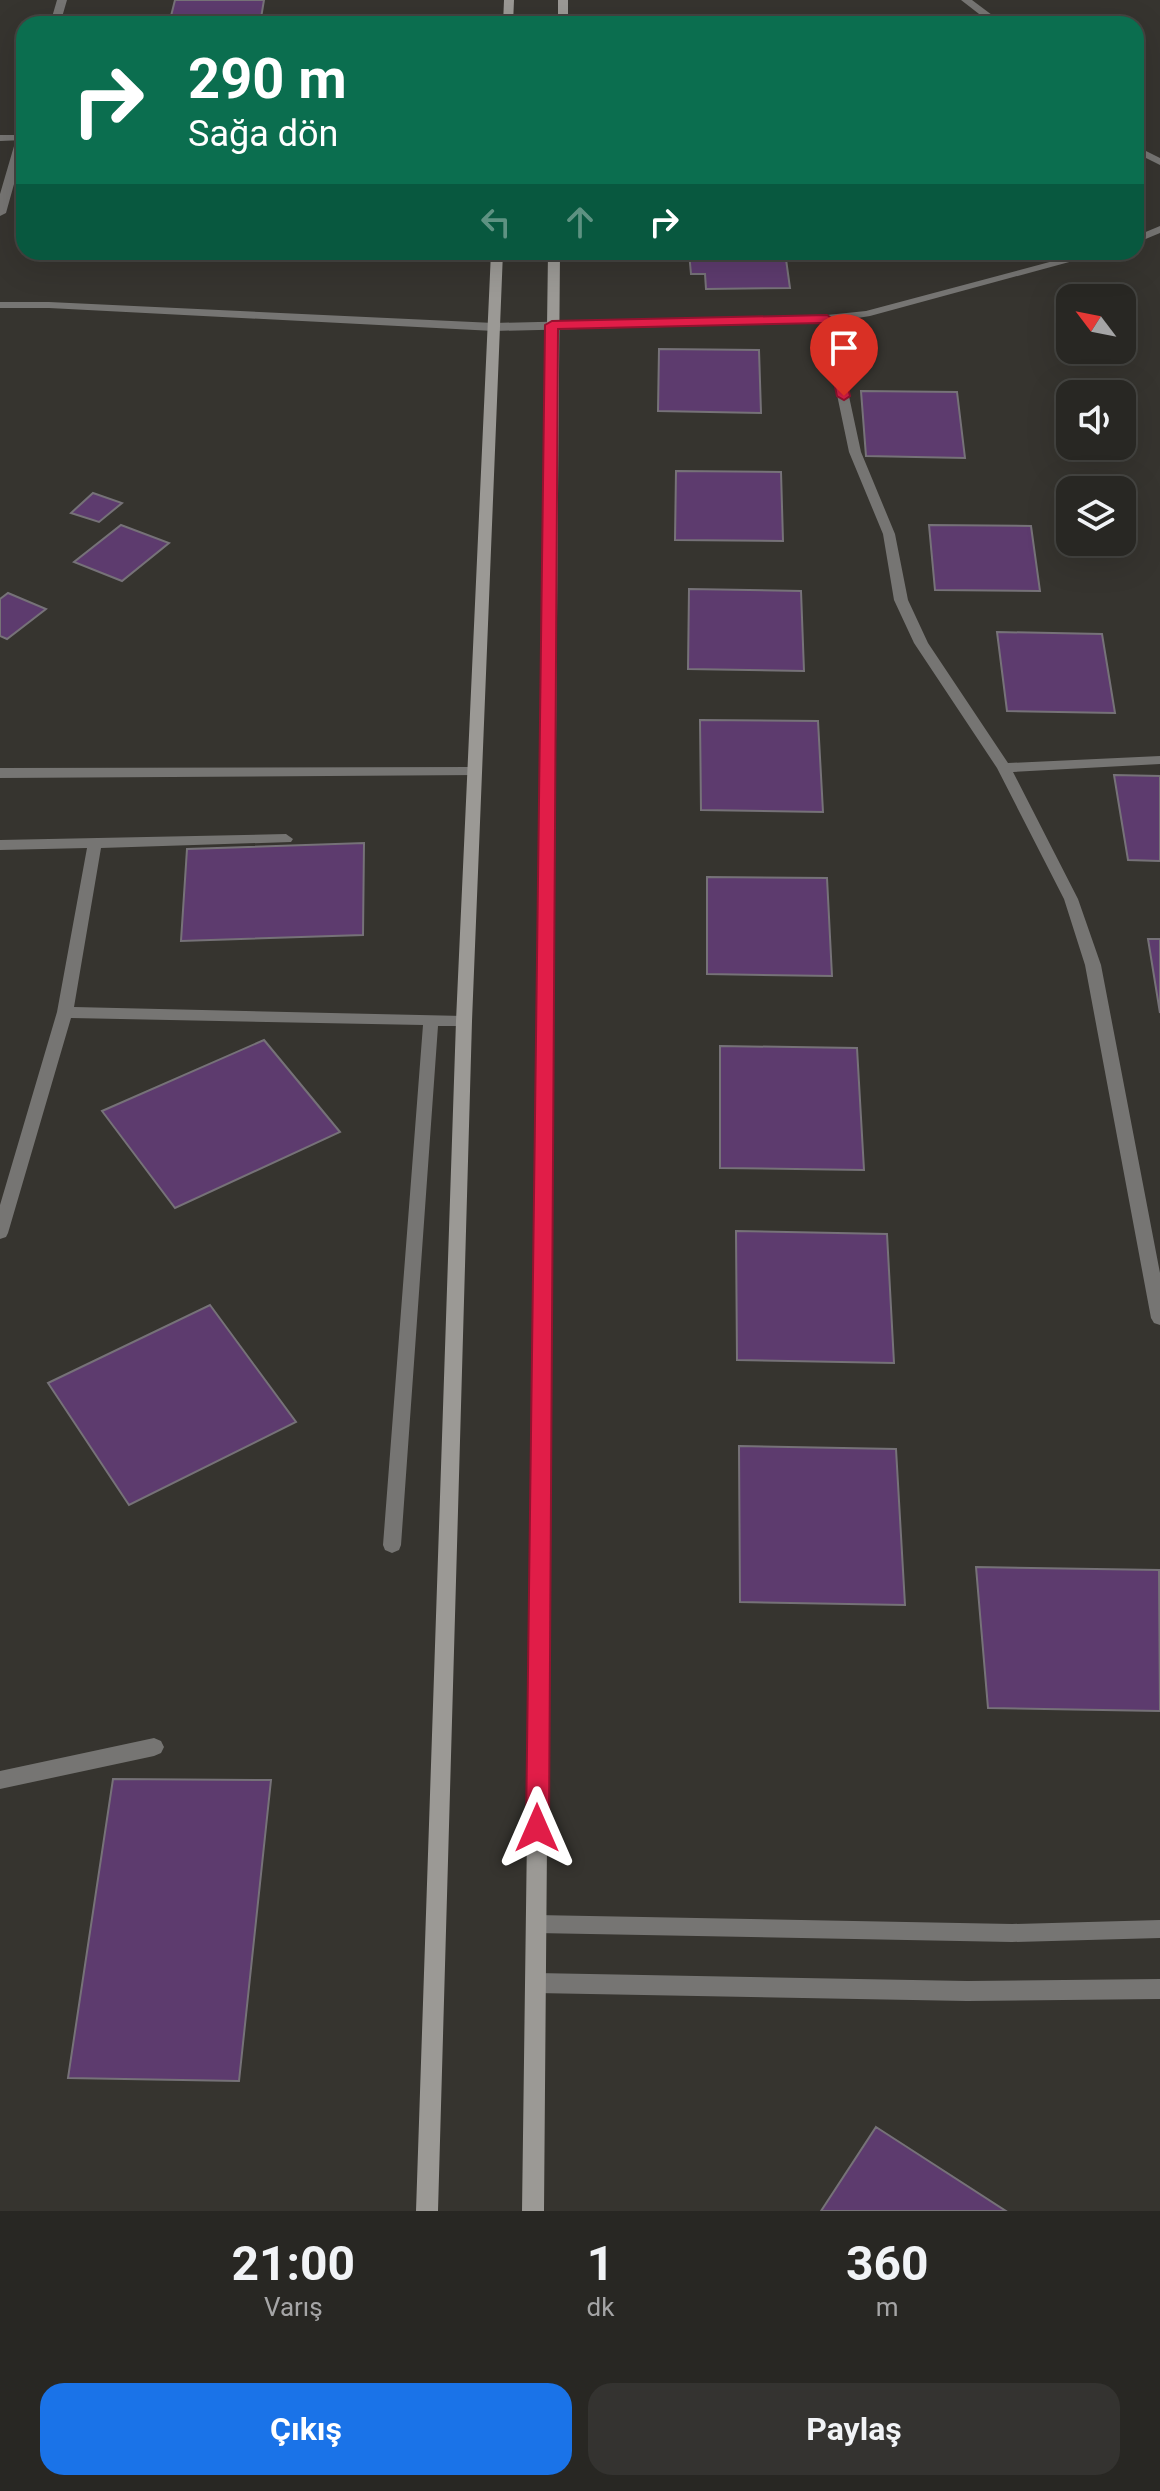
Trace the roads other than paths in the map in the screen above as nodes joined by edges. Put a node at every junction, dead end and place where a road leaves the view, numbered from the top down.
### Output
1 (966, 0) edge
2 (988, 16) edge
3 (16, 158) edge
4 (0, 213) edge
5 (497, 260) edge
6 (554, 260) edge
7 (1070, 260) edge
8 (0, 305) edge
9 (827, 319) junction
10 (552, 325) junction
11 (494, 327) junction
12 (1160, 760) edge
13 (1004, 768) junction
14 (474, 772) junction
15 (0, 773) edge
16 (286, 839) dead end
17 (95, 843) junction
18 (0, 845) edge
19 (65, 1012) junction
20 (464, 1021) junction
21 (431, 1022) junction
22 (0, 1233) edge
23 (1160, 1318) edge
24 (392, 1545) dead end
25 (154, 1747) dead end
26 (0, 1780) edge
27 (536, 1924) junction
28 (1160, 1929) edge
29 (536, 1983) junction
30 (1160, 1989) edge
31 (427, 2211) edge
32 (533, 2211) edge

1 - 2 street
3 - 4 street
5 - 11 street
6 - 10 street
7 - 9 street
8 - 11 street
9 - 10 street
9 - 13 street
10 - 11 street
10 - 27 street
11 - 14 street
12 - 13 street
13 - 23 street
14 - 15 street
14 - 20 street
16 - 17 street
17 - 18 street
17 - 19 street
19 - 21 street
19 - 22 street
20 - 21 street
20 - 31 street
21 - 24 street
25 - 26 street
27 - 28 street
27 - 29 street
29 - 30 street
29 - 32 street

